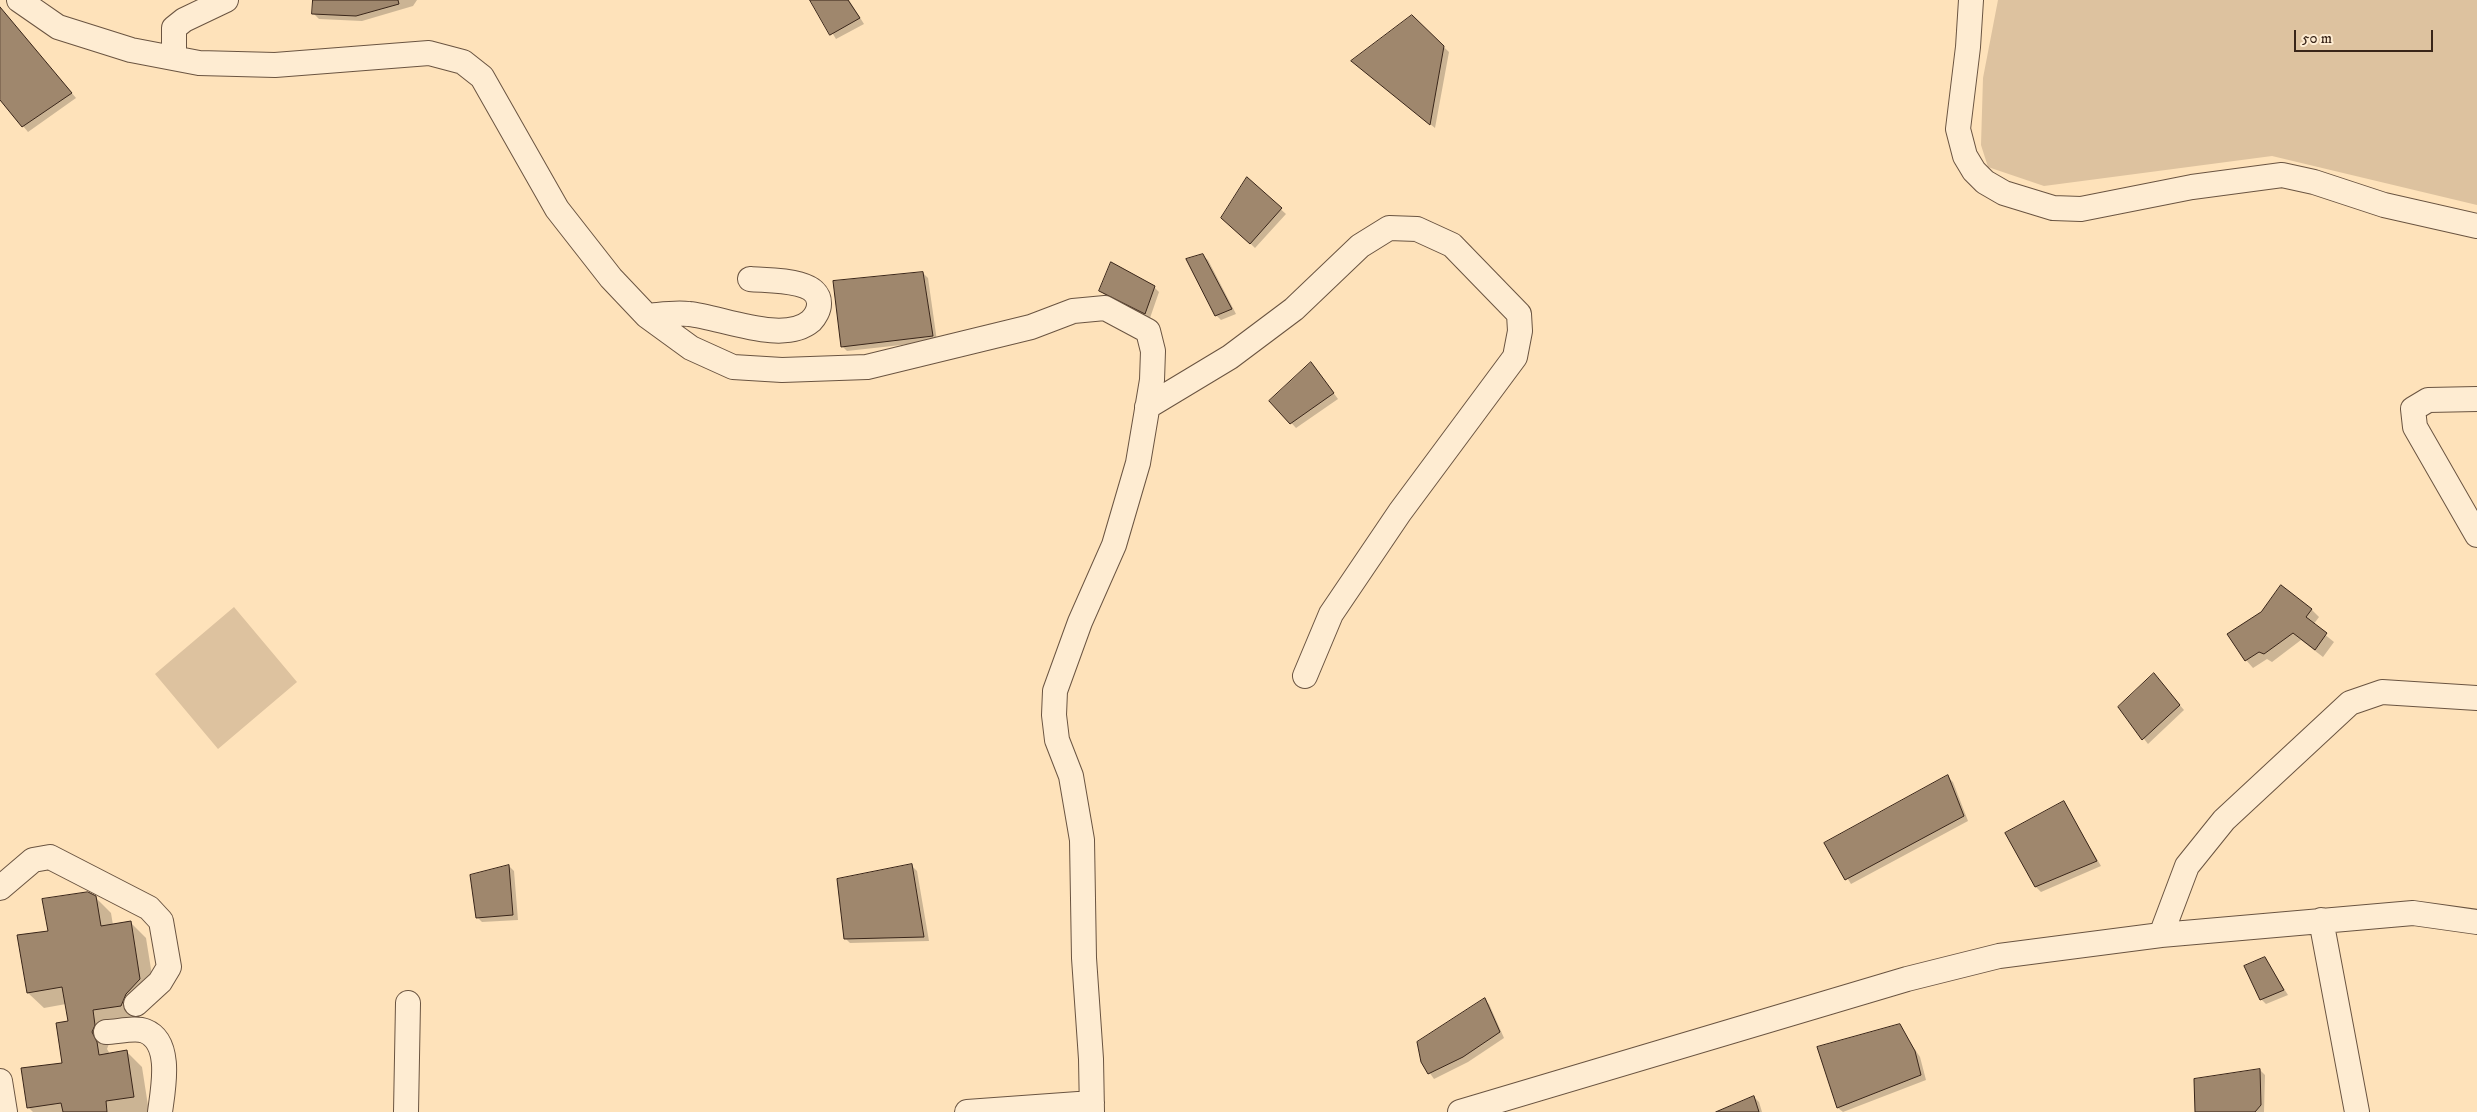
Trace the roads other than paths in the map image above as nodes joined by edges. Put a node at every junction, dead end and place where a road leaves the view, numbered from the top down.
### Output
1 (19, 0) edge
2 (226, 0) edge
3 (1971, 0) edge
4 (174, 58) junction
5 (2477, 226) edge
6 (750, 279) dead end
7 (647, 316) junction
8 (2477, 399) edge
9 (1147, 407) junction
10 (2477, 535) edge
11 (1305, 676) dead end
12 (2477, 698) edge
13 (0, 888) edge
14 (2321, 920) junction
15 (2477, 922) edge
16 (2161, 935) junction
17 (408, 1003) dead end
18 (136, 1004) dead end
19 (106, 1032) dead end
20 (0, 1081) edge
21 (1092, 1108) edge
22 (5, 1112) edge
23 (160, 1112) edge
24 (406, 1112) edge
25 (967, 1112) edge
26 (1460, 1112) edge
27 (2357, 1112) edge

1 - 4 street
2 - 4 street
3 - 5 street
4 - 7 street
6 - 7 street
7 - 9 street
8 - 10 street
9 - 11 street
9 - 21 street
12 - 16 street
13 - 18 street
14 - 15 street
14 - 16 street
14 - 27 street
16 - 26 street
17 - 24 street
19 - 23 street
20 - 22 street
21 - 25 street

